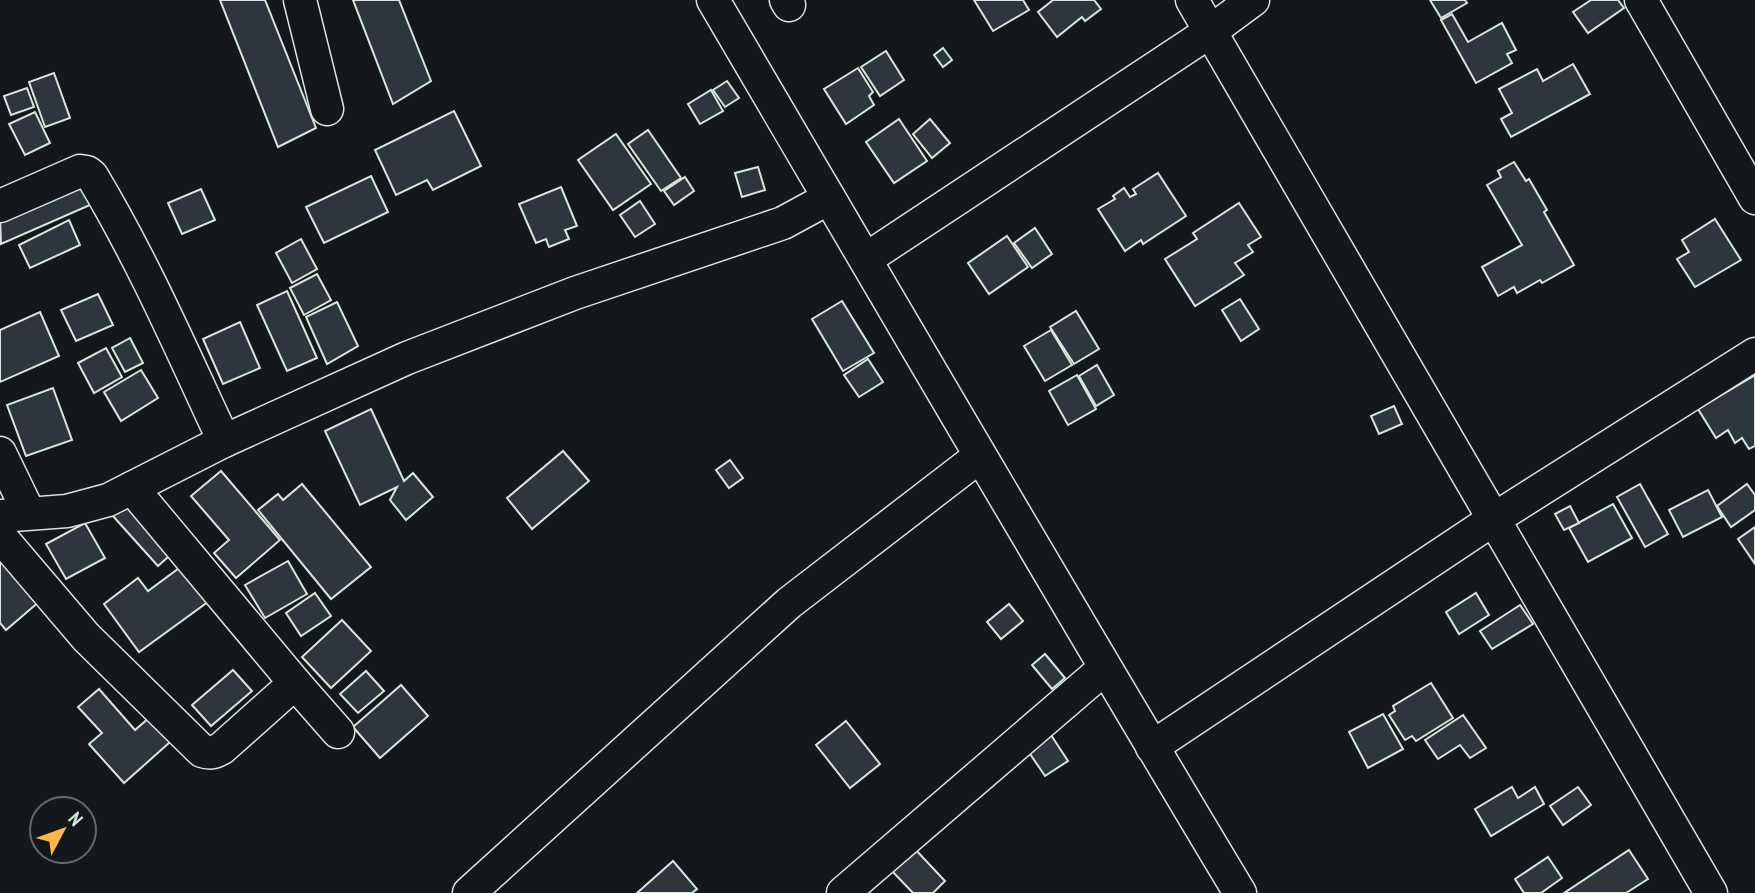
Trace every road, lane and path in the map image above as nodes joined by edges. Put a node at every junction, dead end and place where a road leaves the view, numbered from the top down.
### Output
1 (300, 0) edge
2 (713, 0) edge
3 (1192, 0) edge
4 (1253, 0) edge
5 (1642, 0) edge
6 (1211, 31) junction
7 (327, 109) dead end
8 (829, 198) junction
9 (1755, 198) edge
10 (0, 206) edge
11 (866, 259) junction
12 (1755, 354) edge
13 (223, 440) junction
14 (0, 453) edge
15 (980, 456) junction
16 (132, 488) junction
17 (15, 514) edge
18 (1494, 519) junction
19 (0, 536) edge
20 (1105, 668) junction
21 (295, 683) junction
22 (338, 732) dead end
23 (1152, 747) junction
24 (470, 893) edge
25 (843, 893) edge
26 (1240, 893) edge
27 (1711, 893) edge

1 - 7 street
2 - 8 street
3 - 6 street
4 - 6 street
5 - 9 street
6 - 11 street
6 - 18 street
8 - 11 street
8 - 13 street
10 - 13 street
11 - 15 street
12 - 18 street
13 - 16 street
14 - 17 street
15 - 20 street
15 - 24 street
16 - 17 street
16 - 21 street
18 - 23 street
18 - 27 street
19 - 21 street
20 - 23 street
20 - 25 street
21 - 22 street
23 - 26 street

